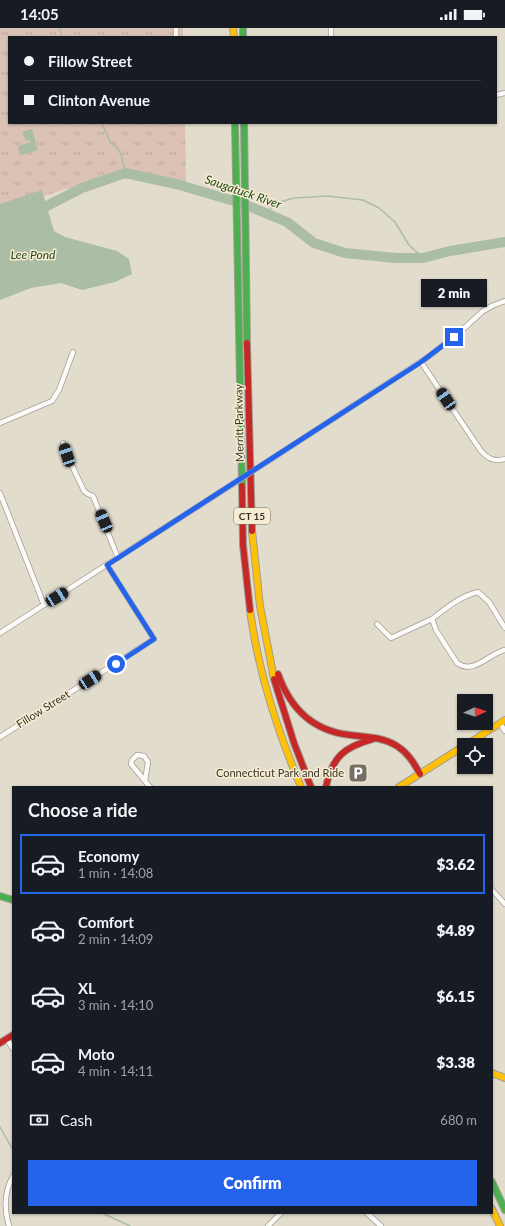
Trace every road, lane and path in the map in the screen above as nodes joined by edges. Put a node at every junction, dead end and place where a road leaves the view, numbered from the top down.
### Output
1 (235, 124) edge
2 (244, 124) edge
3 (505, 301) edge
4 (73, 352) dead end
5 (421, 362) junction
6 (0, 423) edge
7 (63, 443) dead end
8 (505, 459) edge
9 (0, 493) edge
10 (118, 558) junction
11 (107, 565) junction
12 (44, 605) junction
13 (260, 606) junction
14 (432, 619) junction
15 (377, 624) dead end
16 (505, 628) edge
17 (0, 633) edge
18 (505, 650) edge
19 (502, 721) edge
20 (505, 731) edge
21 (0, 737) edge
22 (377, 738) junction
23 (477, 738) edge
24 (457, 751) edge
25 (420, 774) junction
26 (145, 781) junction
27 (149, 786) edge
28 (301, 786) edge
29 (311, 786) edge
30 (326, 786) edge
31 (401, 786) edge
32 (493, 891) edge
33 (0, 896) edge
34 (12, 900) edge
35 (505, 904) edge
36 (12, 1036) edge
37 (7, 1039) junction
38 (0, 1043) edge
39 (12, 1047) edge
40 (493, 1073) edge
41 (505, 1078) edge
42 (12, 1178) edge
43 (493, 1184) edge
44 (505, 1210) edge
45 (493, 1211) edge
46 (280, 1214) edge
47 (368, 1214) edge
48 (9, 1226) edge
49 (268, 1226) edge
50 (382, 1226) edge
51 (500, 1226) edge

1 - 28 main road, Merritt Parkway / CT 15
2 - 13 main road, Merritt Parkway / CT 15
3 - 5 street
4 - 6 street
5 - 8 street
5 - 10 street, bridge
7 - 10 street
9 - 12 street
10 - 11 street
11 - 12 street
11 - 21 street, Fillow Street
12 - 17 street
13 - 22 main road
13 - 29 main road, Merritt Parkway / CT 15
14 - 15 street
14 - 16 street
14 - 18 street
19 - 20 street
19 - 23 main road
22 - 25 main road
22 - 30 main road
24 - 25 main road
25 - 31 main road
26 - 26 street
26 - 27 street
32 - 35 street
33 - 34 main road
36 - 37 main road
37 - 38 main road
37 - 39 street
40 - 41 main road
42 - 48 street
43 - 44 main road
45 - 51 main road
46 - 49 street
47 - 50 street

